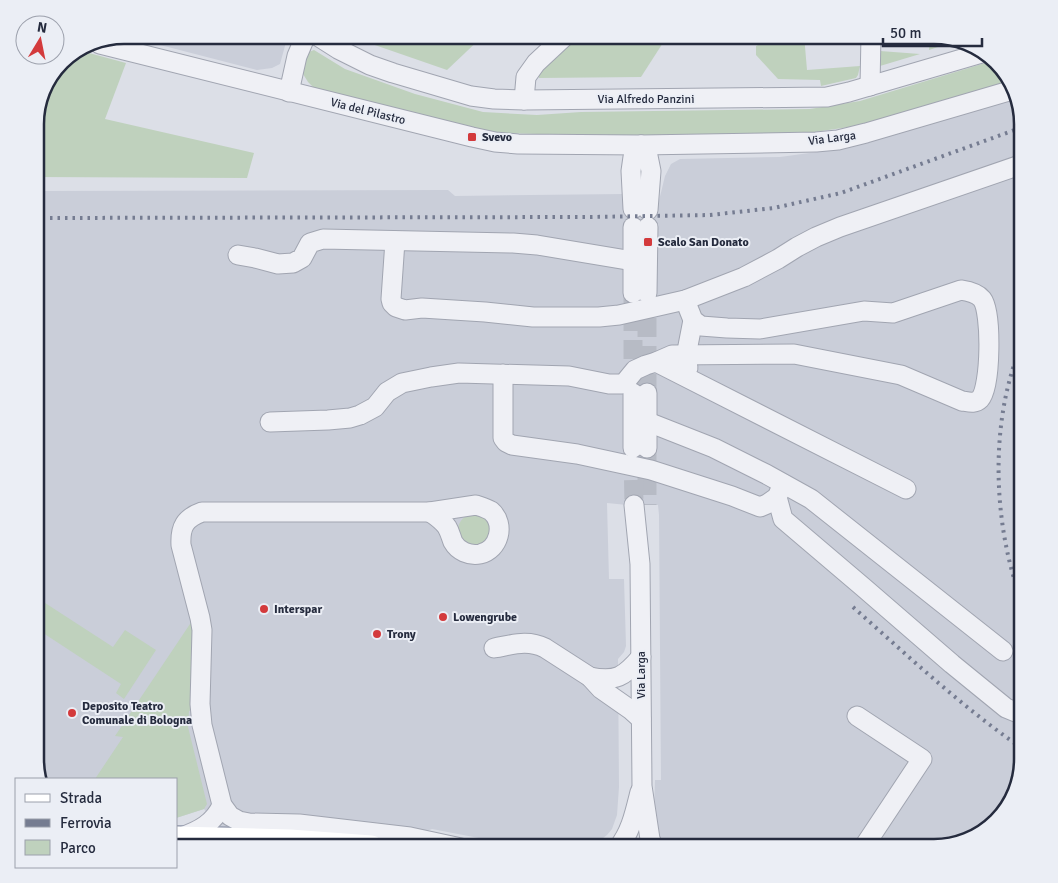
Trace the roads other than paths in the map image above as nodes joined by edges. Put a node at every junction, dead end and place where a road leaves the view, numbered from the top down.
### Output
1 (302, 44) edge
2 (330, 44) edge
3 (556, 44) edge
4 (871, 44) edge
5 (106, 46) edge
6 (975, 55) edge
7 (870, 86) junction
8 (286, 91) junction
9 (1007, 92) edge
10 (524, 100) junction
11 (641, 145) junction
12 (1014, 167) edge
13 (640, 218) junction
14 (395, 241) junction
15 (238, 255) dead end
16 (633, 261) junction
17 (685, 300) junction
18 (694, 320) junction
19 (686, 356) junction
20 (656, 362) junction
21 (502, 374) junction
22 (689, 379) junction
23 (270, 422) dead end
24 (648, 422) junction
25 (906, 489) dead end
26 (780, 491) junction
27 (640, 505) tunnel mouth
28 (430, 512) dead end
29 (494, 648) dead end
30 (1003, 650) dead end
31 (641, 656) junction
32 (590, 677) junction
33 (1014, 711) edge
34 (857, 716) dead end
35 (641, 719) junction
36 (642, 786) junction
37 (222, 805) junction
38 (178, 838) edge
39 (419, 839) edge
40 (625, 839) edge
41 (650, 839) edge
42 (869, 839) edge

1 - 8 street
2 - 10 street, Via Alfredo Panzini
3 - 10 street
4 - 7 street
5 - 8 street, Via del Pilastro
6 - 7 street, Via Alfredo Panzini
7 - 10 street, Via Alfredo Panzini
8 - 11 street, Via del Pilastro
9 - 11 street, Via Larga
11 - 13 street
12 - 17 street
13 - 16 street
13 - 16 street
14 - 15 street
14 - 16 street
14 - 17 street
17 - 18 street
18 - 19 street
18 - 19 street
19 - 20 street
19 - 22 street
20 - 21 street
20 - 22 street
21 - 23 street
21 - 26 street
22 - 25 street
24 - 24 street
24 - 26 street
26 - 30 street
26 - 33 street
27 - 31 street, Via Larga
28 - 37 street
29 - 32 street
31 - 32 street
31 - 35 street, Via Larga
32 - 35 street
34 - 42 street
35 - 36 street, Via Larga
36 - 40 street, Via Larga
36 - 41 street, Via Larga
37 - 38 street
37 - 39 street

